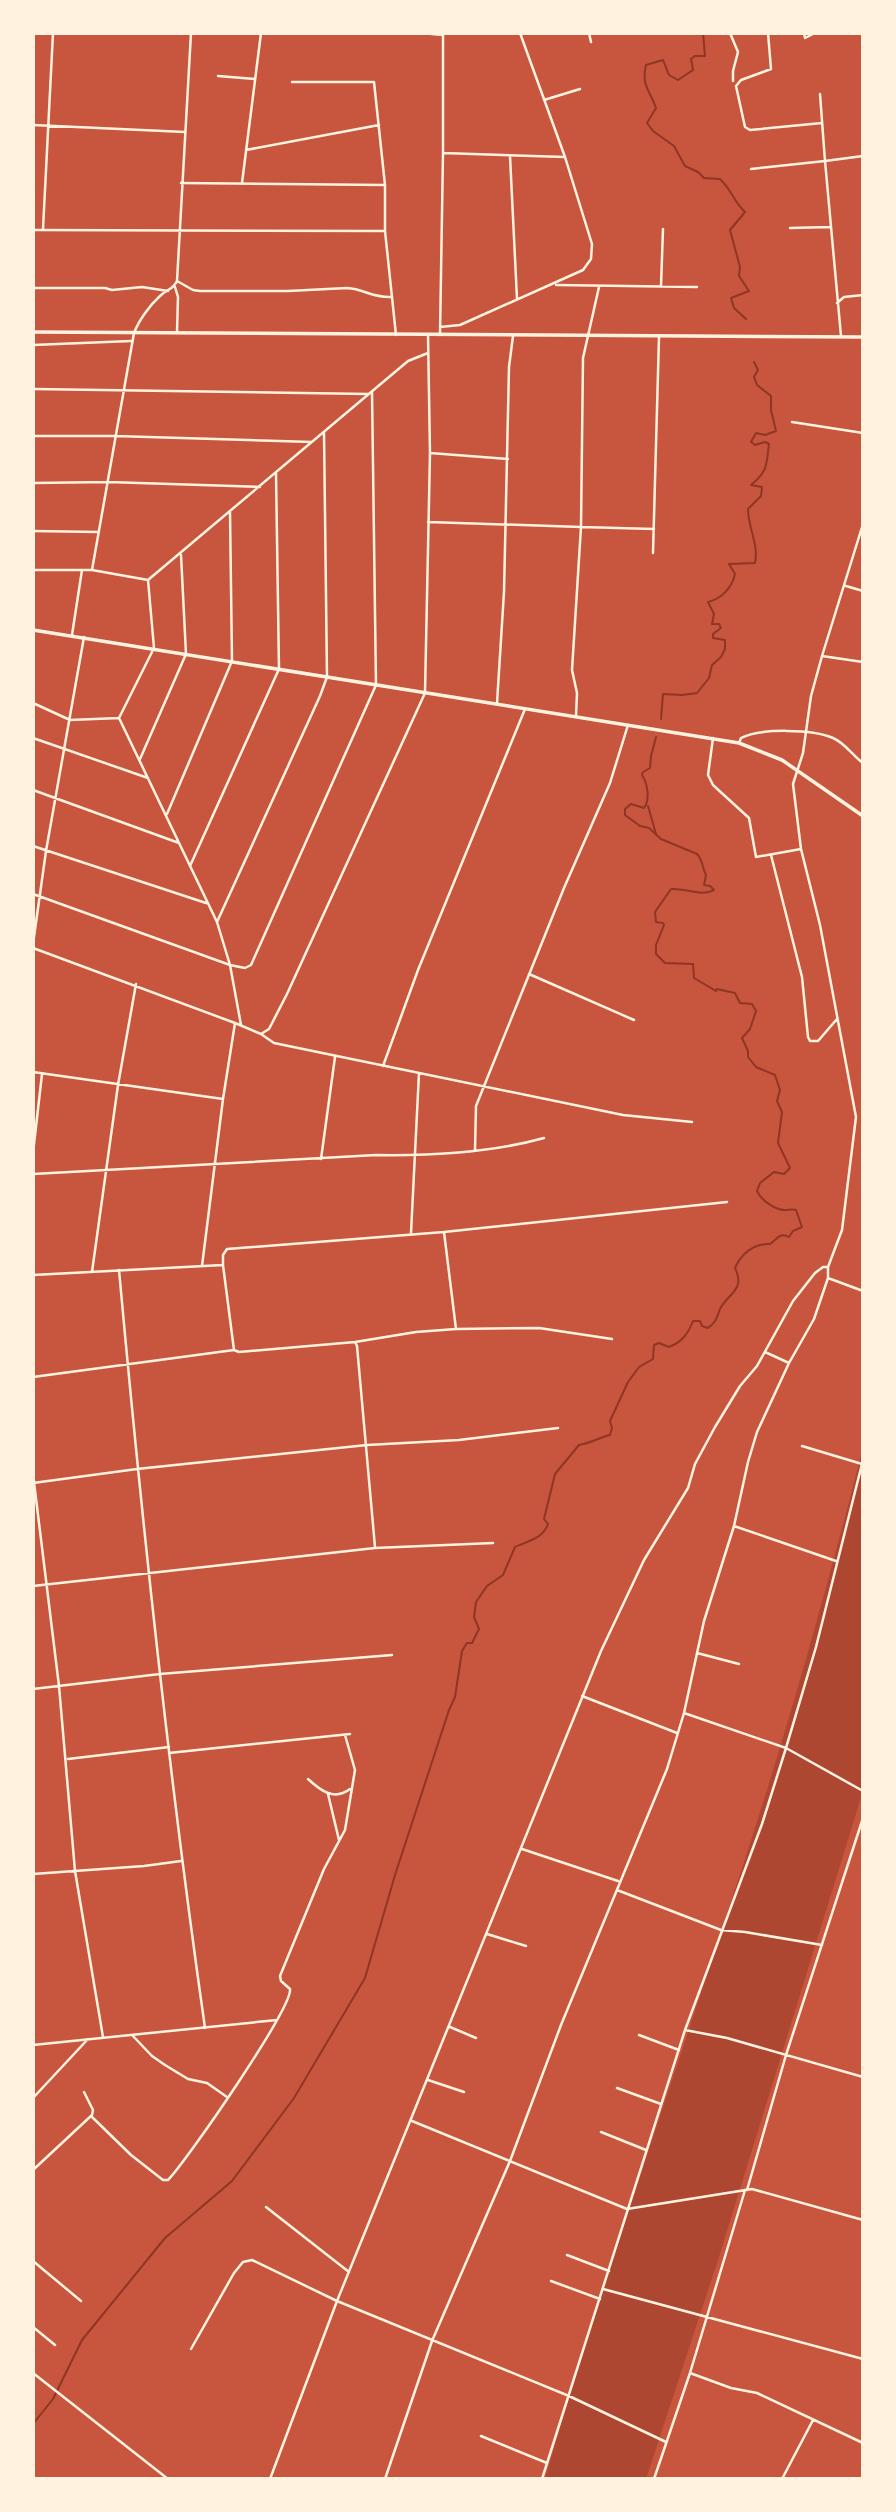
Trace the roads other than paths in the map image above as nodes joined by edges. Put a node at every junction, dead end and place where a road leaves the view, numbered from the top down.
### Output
1 (53, 33) edge
2 (191, 33) edge
3 (261, 33) edge
4 (421, 33) edge
5 (520, 33) edge
6 (589, 33) edge
7 (730, 33) edge
8 (768, 33) edge
9 (804, 33) edge
10 (815, 33) edge
11 (443, 34) edge
12 (591, 42) dead end
13 (218, 76) dead end
14 (255, 79) junction
15 (733, 81) dead end
16 (292, 82) dead end
17 (580, 89) dead end
18 (820, 94) dead end
19 (544, 100) junction
20 (822, 123) junction
21 (33, 125) edge
22 (49, 125) junction
23 (379, 125) junction
24 (185, 132) junction
25 (246, 150) junction
26 (443, 153) junction
27 (510, 156) junction
28 (863, 156) edge
29 (565, 157) junction
30 (825, 161) junction
31 (751, 169) dead end
32 (181, 183) junction
33 (242, 184) junction
34 (385, 185) junction
35 (830, 227) junction
36 (790, 228) dead end
37 (663, 229) dead end
38 (33, 230) edge
39 (43, 230) junction
40 (178, 231) junction
41 (386, 231) junction
42 (177, 281) junction
43 (553, 285) junction
44 (175, 286) junction
45 (660, 286) junction
46 (598, 287) junction
47 (696, 287) dead end
48 (33, 288) edge
49 (168, 291) junction
50 (863, 295) edge
51 (392, 297) junction
52 (517, 300) junction
53 (836, 303) junction
54 (440, 327) junction
55 (33, 332) edge
56 (134, 333) junction
57 (177, 334) junction
58 (396, 334) junction
59 (428, 335) junction
60 (440, 335) junction
61 (513, 336) junction
62 (588, 337) junction
63 (659, 337) junction
64 (841, 337) junction
65 (863, 337) edge
66 (132, 341) junction
67 (33, 345) edge
68 (428, 353) junction
69 (33, 389) edge
70 (124, 390) junction
71 (370, 393) junction
72 (792, 422) dead end
73 (324, 432) junction
74 (863, 433) edge
75 (33, 436) edge
76 (115, 436) junction
77 (312, 442) junction
78 (430, 453) junction
79 (508, 459) junction
80 (276, 473) junction
81 (108, 482) junction
82 (33, 483) edge
83 (260, 488) junction
84 (230, 512) junction
85 (428, 522) junction
86 (863, 524) edge
87 (507, 525) junction
88 (581, 527) junction
89 (654, 529) junction
90 (33, 531) edge
91 (98, 532) junction
92 (653, 553) dead end
93 (181, 555) junction
94 (33, 570) edge
95 (82, 570) junction
96 (92, 570) junction
97 (148, 580) junction
98 (844, 586) junction
99 (863, 591) edge
100 (33, 630) edge
101 (72, 635) junction
102 (84, 637) junction
103 (153, 648) junction
104 (186, 654) junction
105 (822, 656) junction
106 (232, 661) junction
107 (863, 662) edge
108 (279, 669) junction
109 (327, 677) junction
110 (376, 685) junction
111 (425, 693) junction
112 (33, 703) edge
113 (497, 704) junction
114 (525, 709) junction
115 (576, 716) junction
116 (119, 719) junction
117 (70, 720) junction
118 (628, 725) junction
119 (806, 733) junction
120 (33, 738) edge
121 (713, 738) junction
122 (739, 743) junction
123 (65, 750) junction
124 (139, 760) junction
125 (863, 763) edge
126 (797, 770) junction
127 (148, 778) junction
128 (33, 790) edge
129 (57, 799) junction
130 (166, 816) junction
131 (863, 816) edge
132 (179, 843) junction
133 (33, 846) edge
134 (801, 849) junction
135 (46, 851) junction
136 (771, 855) junction
137 (190, 866) junction
138 (33, 894) edge
139 (41, 897) junction
140 (208, 904) junction
141 (217, 922) junction
142 (33, 946) edge
143 (230, 965) junction
144 (529, 974) junction
145 (136, 984) junction
146 (837, 1019) junction
147 (634, 1020) dead end
148 (235, 1023) junction
149 (241, 1026) junction
150 (261, 1034) junction
151 (335, 1057) junction
152 (383, 1066) junction
153 (33, 1072) edge
154 (419, 1073) junction
155 (42, 1074) junction
156 (118, 1085) junction
157 (484, 1087) junction
158 (223, 1099) junction
159 (692, 1122) dead end
160 (544, 1138) dead end
161 (475, 1150) junction
162 (33, 1153) edge
163 (417, 1156) junction
164 (321, 1159) junction
165 (215, 1166) junction
166 (106, 1169) junction
167 (33, 1174) edge
168 (727, 1202) dead end
169 (444, 1232) junction
170 (411, 1234) junction
171 (223, 1265) junction
172 (202, 1266) junction
173 (828, 1267) junction
174 (119, 1270) junction
175 (92, 1272) junction
176 (33, 1275) edge
177 (828, 1278) junction
178 (863, 1291) edge
179 (456, 1329) junction
180 (612, 1339) dead end
181 (355, 1342) junction
182 (234, 1350) junction
183 (765, 1352) junction
184 (789, 1363) junction
185 (128, 1365) junction
186 (33, 1377) edge
187 (558, 1428) dead end
188 (367, 1445) junction
189 (802, 1447) dead end
190 (862, 1462) edge
191 (137, 1469) junction
192 (33, 1474) edge
193 (34, 1483) edge
194 (734, 1526) junction
195 (493, 1543) dead end
196 (375, 1548) junction
197 (836, 1561) junction
198 (149, 1572) junction
199 (47, 1584) junction
200 (33, 1586) edge
201 (697, 1653) junction
202 (392, 1656) dead end
203 (739, 1664) dead end
204 (160, 1674) junction
205 (59, 1686) junction
206 (33, 1689) edge
207 (582, 1696) junction
208 (684, 1713) junction
209 (351, 1734) dead end
210 (677, 1734) junction
211 (345, 1735) junction
212 (169, 1747) junction
213 (786, 1748) junction
214 (169, 1753) junction
215 (66, 1760) junction
216 (308, 1779) dead end
217 (351, 1788) junction
218 (863, 1791) edge
219 (328, 1794) junction
220 (863, 1818) edge
221 (339, 1840) junction
222 (522, 1849) junction
223 (181, 1861) junction
224 (75, 1871) junction
225 (33, 1874) edge
226 (620, 1882) junction
227 (617, 1890) junction
228 (721, 1930) junction
229 (487, 1934) junction
230 (822, 1945) junction
231 (526, 1946) dead end
232 (277, 2020) junction
233 (450, 2027) junction
234 (205, 2028) junction
235 (685, 2030) junction
236 (132, 2035) junction
237 (639, 2035) dead end
238 (103, 2037) junction
239 (476, 2038) dead end
240 (89, 2039) junction
241 (33, 2045) edge
242 (679, 2050) junction
243 (786, 2055) junction
244 (863, 2077) edge
245 (428, 2080) junction
246 (617, 2088) dead end
247 (84, 2092) dead end
248 (464, 2092) dead end
249 (228, 2097) junction
250 (33, 2098) edge
251 (662, 2104) junction
252 (91, 2116) junction
253 (412, 2121) junction
254 (601, 2132) dead end
255 (646, 2150) junction
256 (510, 2161) junction
257 (33, 2170) edge
258 (746, 2190) junction
259 (266, 2207) dead end
260 (627, 2209) junction
261 (863, 2220) edge
262 (567, 2255) dead end
263 (33, 2260) edge
264 (609, 2271) junction
265 (349, 2272) junction
266 (551, 2281) dead end
267 (603, 2289) junction
268 (600, 2299) junction
269 (81, 2301) dead end
270 (337, 2301) junction
271 (708, 2317) junction
272 (33, 2327) edge
273 (432, 2341) junction
274 (55, 2345) dead end
275 (191, 2349) dead end
276 (863, 2359) edge
277 (33, 2373) edge
278 (690, 2374) junction
279 (569, 2396) junction
280 (814, 2419) junction
281 (481, 2436) dead end
282 (666, 2442) junction
283 (863, 2442) edge
284 (547, 2463) junction
285 (168, 2479) edge
286 (270, 2479) edge
287 (385, 2479) edge
288 (542, 2479) edge
289 (654, 2479) edge
290 (782, 2479) edge

1 - 22 street
2 - 24 street
3 - 14 street
4 - 11 street
5 - 19 street
6 - 12 street
7 - 15 street
8 - 20 street
9 - 10 street
11 - 26 street
13 - 14 street
14 - 25 street
16 - 23 street
17 - 19 street
18 - 20 street
19 - 29 street
20 - 30 street
21 - 22 street
22 - 24 street
22 - 39 street
23 - 25 street
23 - 34 street
24 - 32 street
25 - 33 street
26 - 27 street
26 - 54 street
27 - 29 street
27 - 52 street
28 - 30 street
29 - 43 street
30 - 31 street
30 - 35 street
32 - 33 street
32 - 40 street
33 - 34 street
34 - 41 street
35 - 36 street
35 - 53 street
37 - 45 street
38 - 39 street
39 - 40 street
40 - 41 street
40 - 42 street
41 - 51 street
42 - 44 street
42 - 51 street
43 - 46 street
43 - 52 street
44 - 49 street
44 - 57 street
45 - 46 street
45 - 47 street
46 - 62 street
48 - 49 street
49 - 56 street
50 - 53 street
51 - 58 street
52 - 54 street
53 - 64 street
54 - 60 street
55 - 56 street
56 - 57 street
56 - 66 street
57 - 58 street
58 - 59 street
59 - 60 street
59 - 68 street
60 - 61 street
61 - 62 street
61 - 79 street
62 - 63 street
62 - 88 street
63 - 64 street
63 - 89 street
64 - 65 street
66 - 67 street
66 - 70 street
68 - 71 street
68 - 78 street
69 - 70 street
70 - 71 street
70 - 76 street
71 - 73 street
71 - 110 street
72 - 74 street
73 - 77 street
73 - 109 street
75 - 76 street
76 - 77 street
76 - 81 street
77 - 80 street
78 - 79 street
78 - 85 street
79 - 87 street
80 - 83 street
80 - 108 street
81 - 82 street
81 - 83 street
81 - 91 street
83 - 84 street
84 - 93 street
84 - 106 street
85 - 87 street
85 - 111 street
86 - 98 street
87 - 88 street
87 - 113 street
88 - 89 street
88 - 115 street
89 - 92 street
90 - 91 street
91 - 96 street
93 - 97 street
93 - 104 street
94 - 95 street
95 - 96 street
95 - 101 street
96 - 97 street
97 - 103 street
98 - 99 street
98 - 105 street
100 - 101 street
101 - 102 street
102 - 103 street
102 - 117 street
103 - 104 street
103 - 116 street
104 - 106 street
104 - 124 street
105 - 107 street
105 - 119 street
106 - 108 street
106 - 130 street
108 - 109 street
108 - 137 street
109 - 110 street
109 - 141 street
110 - 111 street
110 - 143 street
111 - 113 street
111 - 150 street
112 - 117 street
113 - 114 street
114 - 115 street
114 - 152 street
115 - 118 street
116 - 117 street
116 - 124 street
117 - 123 street
118 - 121 street
118 - 144 street
119 - 122 street
119 - 125 street
119 - 126 street
120 - 123 street
121 - 122 street
121 - 136 street
122 - 126 street
123 - 127 street
123 - 129 street
124 - 127 street
126 - 131 street
126 - 134 street
127 - 130 street
128 - 129 street
129 - 132 street
129 - 135 street
130 - 132 street
132 - 137 street
133 - 135 street
134 - 136 street
134 - 146 street
135 - 139 street
135 - 140 street
136 - 146 street
137 - 140 street
138 - 139 street
139 - 142 street
139 - 143 street
140 - 141 street
141 - 143 street
142 - 145 street
143 - 149 street
144 - 147 street
144 - 157 street
145 - 148 street
145 - 156 street
146 - 173 street
148 - 149 street
148 - 158 street
149 - 150 street
150 - 151 street
151 - 152 street
151 - 164 street
152 - 154 street
153 - 155 street
154 - 157 street
154 - 163 street
155 - 156 street
155 - 162 street
156 - 158 street
156 - 166 street
157 - 159 street
157 - 161 street
158 - 165 street
160 - 161 street
161 - 163 street
163 - 164 street
163 - 170 street
164 - 165 street
165 - 166 street
165 - 172 street
166 - 167 street
166 - 175 street
168 - 169 street
169 - 170 street
169 - 179 street
170 - 171 street
171 - 172 street
171 - 182 street
172 - 174 street
173 - 177 street
173 - 183 street
174 - 175 street
174 - 185 street
175 - 176 street
177 - 178 street
177 - 184 street
179 - 180 street
179 - 181 street
181 - 182 street
181 - 188 street
182 - 185 street
183 - 184 street
183 - 207 street
184 - 194 street
185 - 186 street
185 - 191 street
187 - 188 street
188 - 191 street
188 - 196 street
189 - 190 street
190 - 197 street
191 - 193 street
191 - 198 street
192 - 193 street
193 - 199 street
194 - 197 street
194 - 201 street
195 - 196 street
196 - 198 street
197 - 213 street
198 - 199 street
198 - 204 street
199 - 200 street
199 - 205 street
201 - 203 street
201 - 208 street
202 - 204 street
204 - 205 street
204 - 212 street
205 - 206 street
205 - 215 street
207 - 210 street
207 - 222 street
208 - 210 street
208 - 213 street
209 - 211 street
210 - 226 street
211 - 214 street
211 - 217 street
212 - 214 street
212 - 215 street
213 - 218 street
213 - 228 street
214 - 223 street
215 - 224 street
216 - 219 street
217 - 219 street
217 - 221 street
219 - 221 street
220 - 230 street
221 - 232 street
222 - 226 street
222 - 229 street
223 - 224 street
223 - 234 street
224 - 225 street
224 - 238 street
226 - 227 street
227 - 228 street
227 - 256 street
228 - 230 street
228 - 235 street
229 - 231 street
229 - 233 street
230 - 243 street
232 - 234 street
232 - 249 street
233 - 239 street
233 - 245 street
234 - 236 street
235 - 242 street
235 - 243 street
236 - 238 street
236 - 249 street
237 - 242 street
238 - 240 street
240 - 241 street
240 - 250 street
242 - 251 street
243 - 244 street
243 - 258 street
245 - 248 street
245 - 253 street
246 - 251 street
247 - 252 street
249 - 252 street
251 - 255 street
252 - 257 street
253 - 256 street
253 - 265 street
254 - 255 street
255 - 260 street
256 - 260 street
256 - 273 street
258 - 260 street
258 - 261 street
258 - 271 street
259 - 265 street
260 - 264 street
262 - 264 street
263 - 269 street
264 - 267 street
265 - 270 street
266 - 268 street
267 - 268 street
267 - 271 street
268 - 279 street
270 - 273 street
270 - 275 street
270 - 286 street
271 - 276 street
271 - 278 street
272 - 274 street
273 - 279 street
273 - 287 street
277 - 285 street
278 - 280 street
278 - 282 street
279 - 282 street
279 - 284 street
280 - 283 street
280 - 290 street
281 - 284 street
282 - 289 street
284 - 288 street

